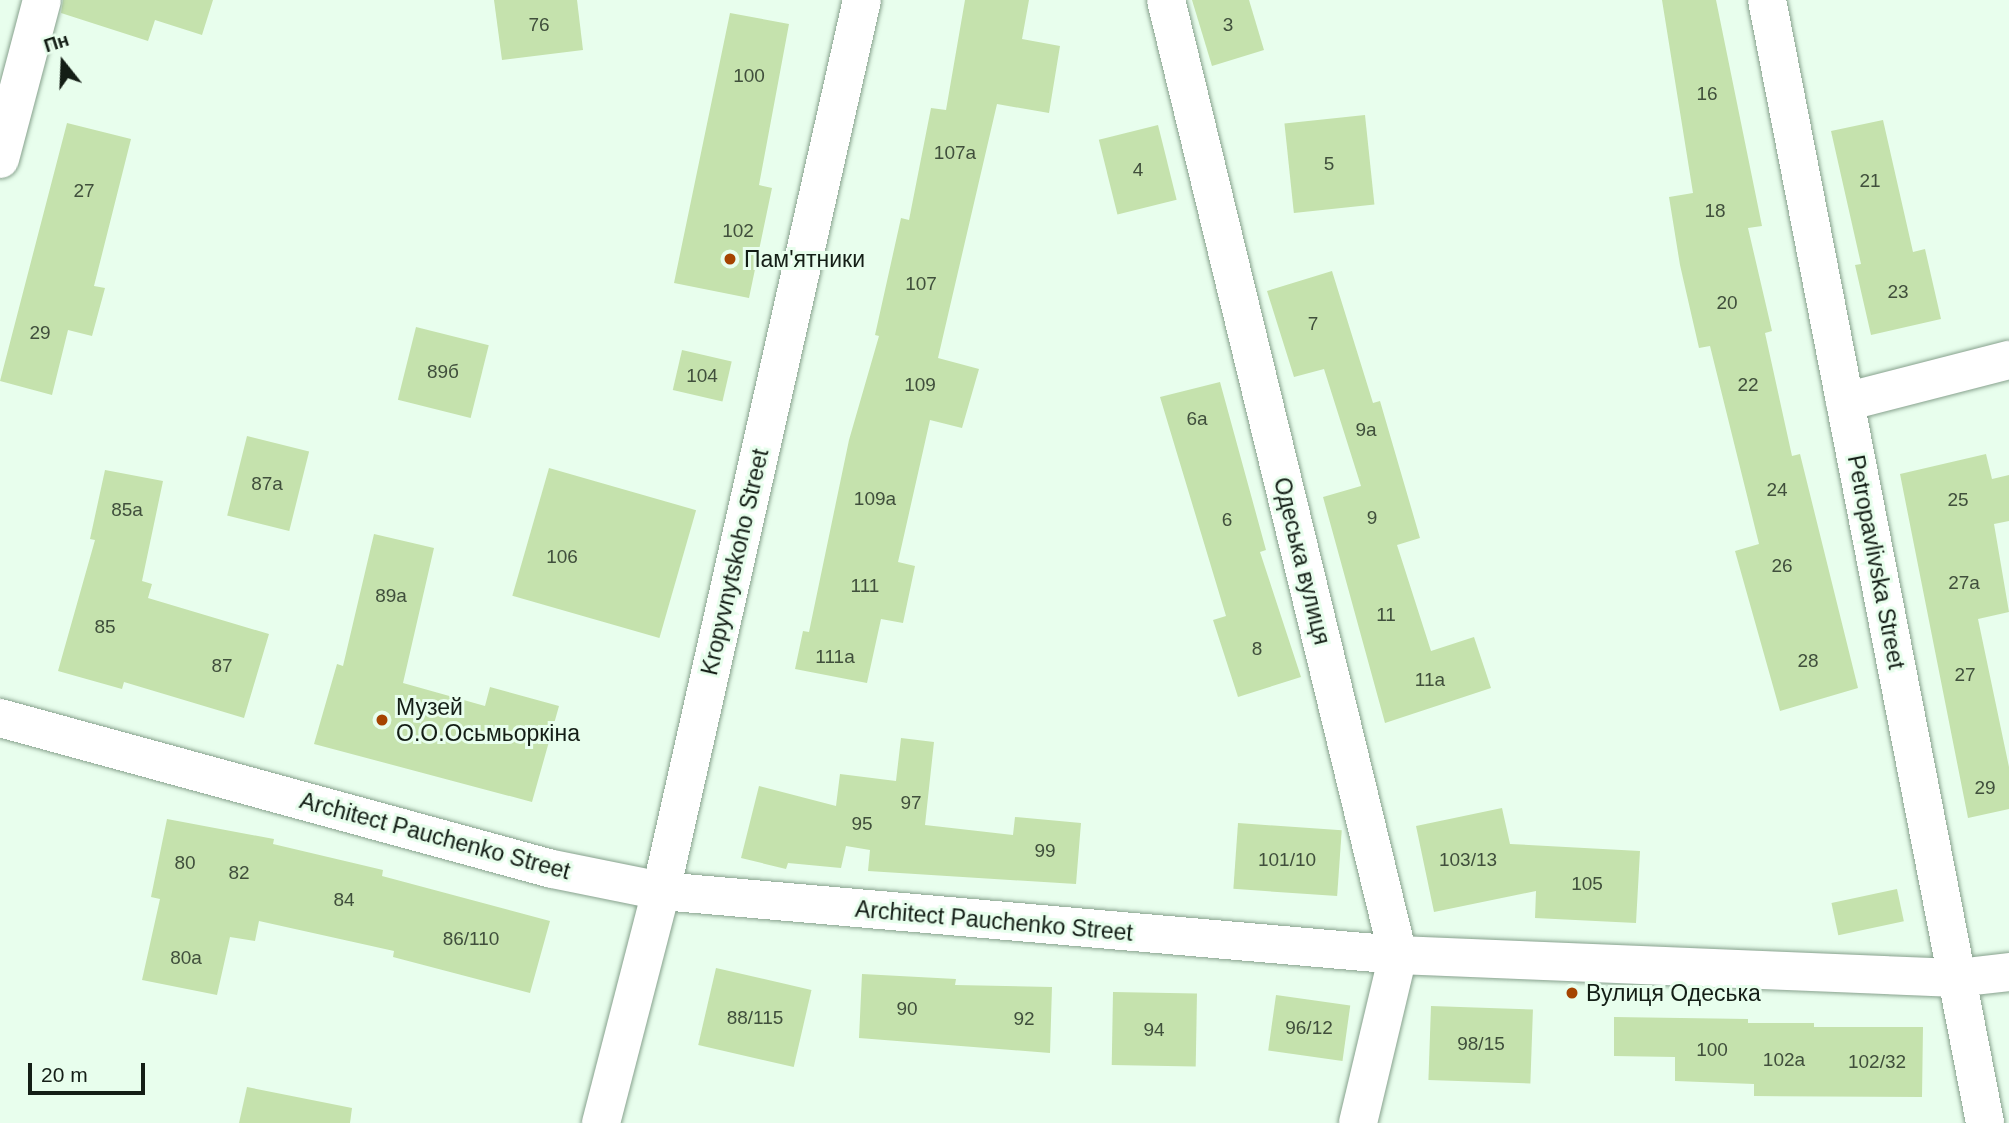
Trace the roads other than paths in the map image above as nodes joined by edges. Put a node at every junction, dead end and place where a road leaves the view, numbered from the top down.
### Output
1 (42, 0) edge
2 (862, 0) edge
3 (1166, 0) edge
4 (1767, 0) edge
5 (0, 159) edge
6 (2009, 360) edge
7 (1845, 402) junction
8 (0, 718) edge
9 (661, 891) junction
10 (1398, 955) junction
11 (2009, 972) edge
12 (1957, 978) junction
13 (601, 1123) edge
14 (1358, 1123) edge
15 (1985, 1123) edge

1 - 5 street
2 - 9 street, Kropyvnytskoho Street
3 - 10 street, Одеська вулиця
4 - 7 street, Petropavlivska Street
6 - 7 street
7 - 12 street, Petropavlivska Street
8 - 9 street, Architect Pauchenko Street
9 - 10 street, Architect Pauchenko Street
9 - 13 street, Kropyvnytskoho Street
10 - 12 street, Architect Pauchenko Street
10 - 14 street, Одеська вулиця
11 - 12 street, Architect Pauchenko Street
12 - 15 street, Petropavlivska Street

